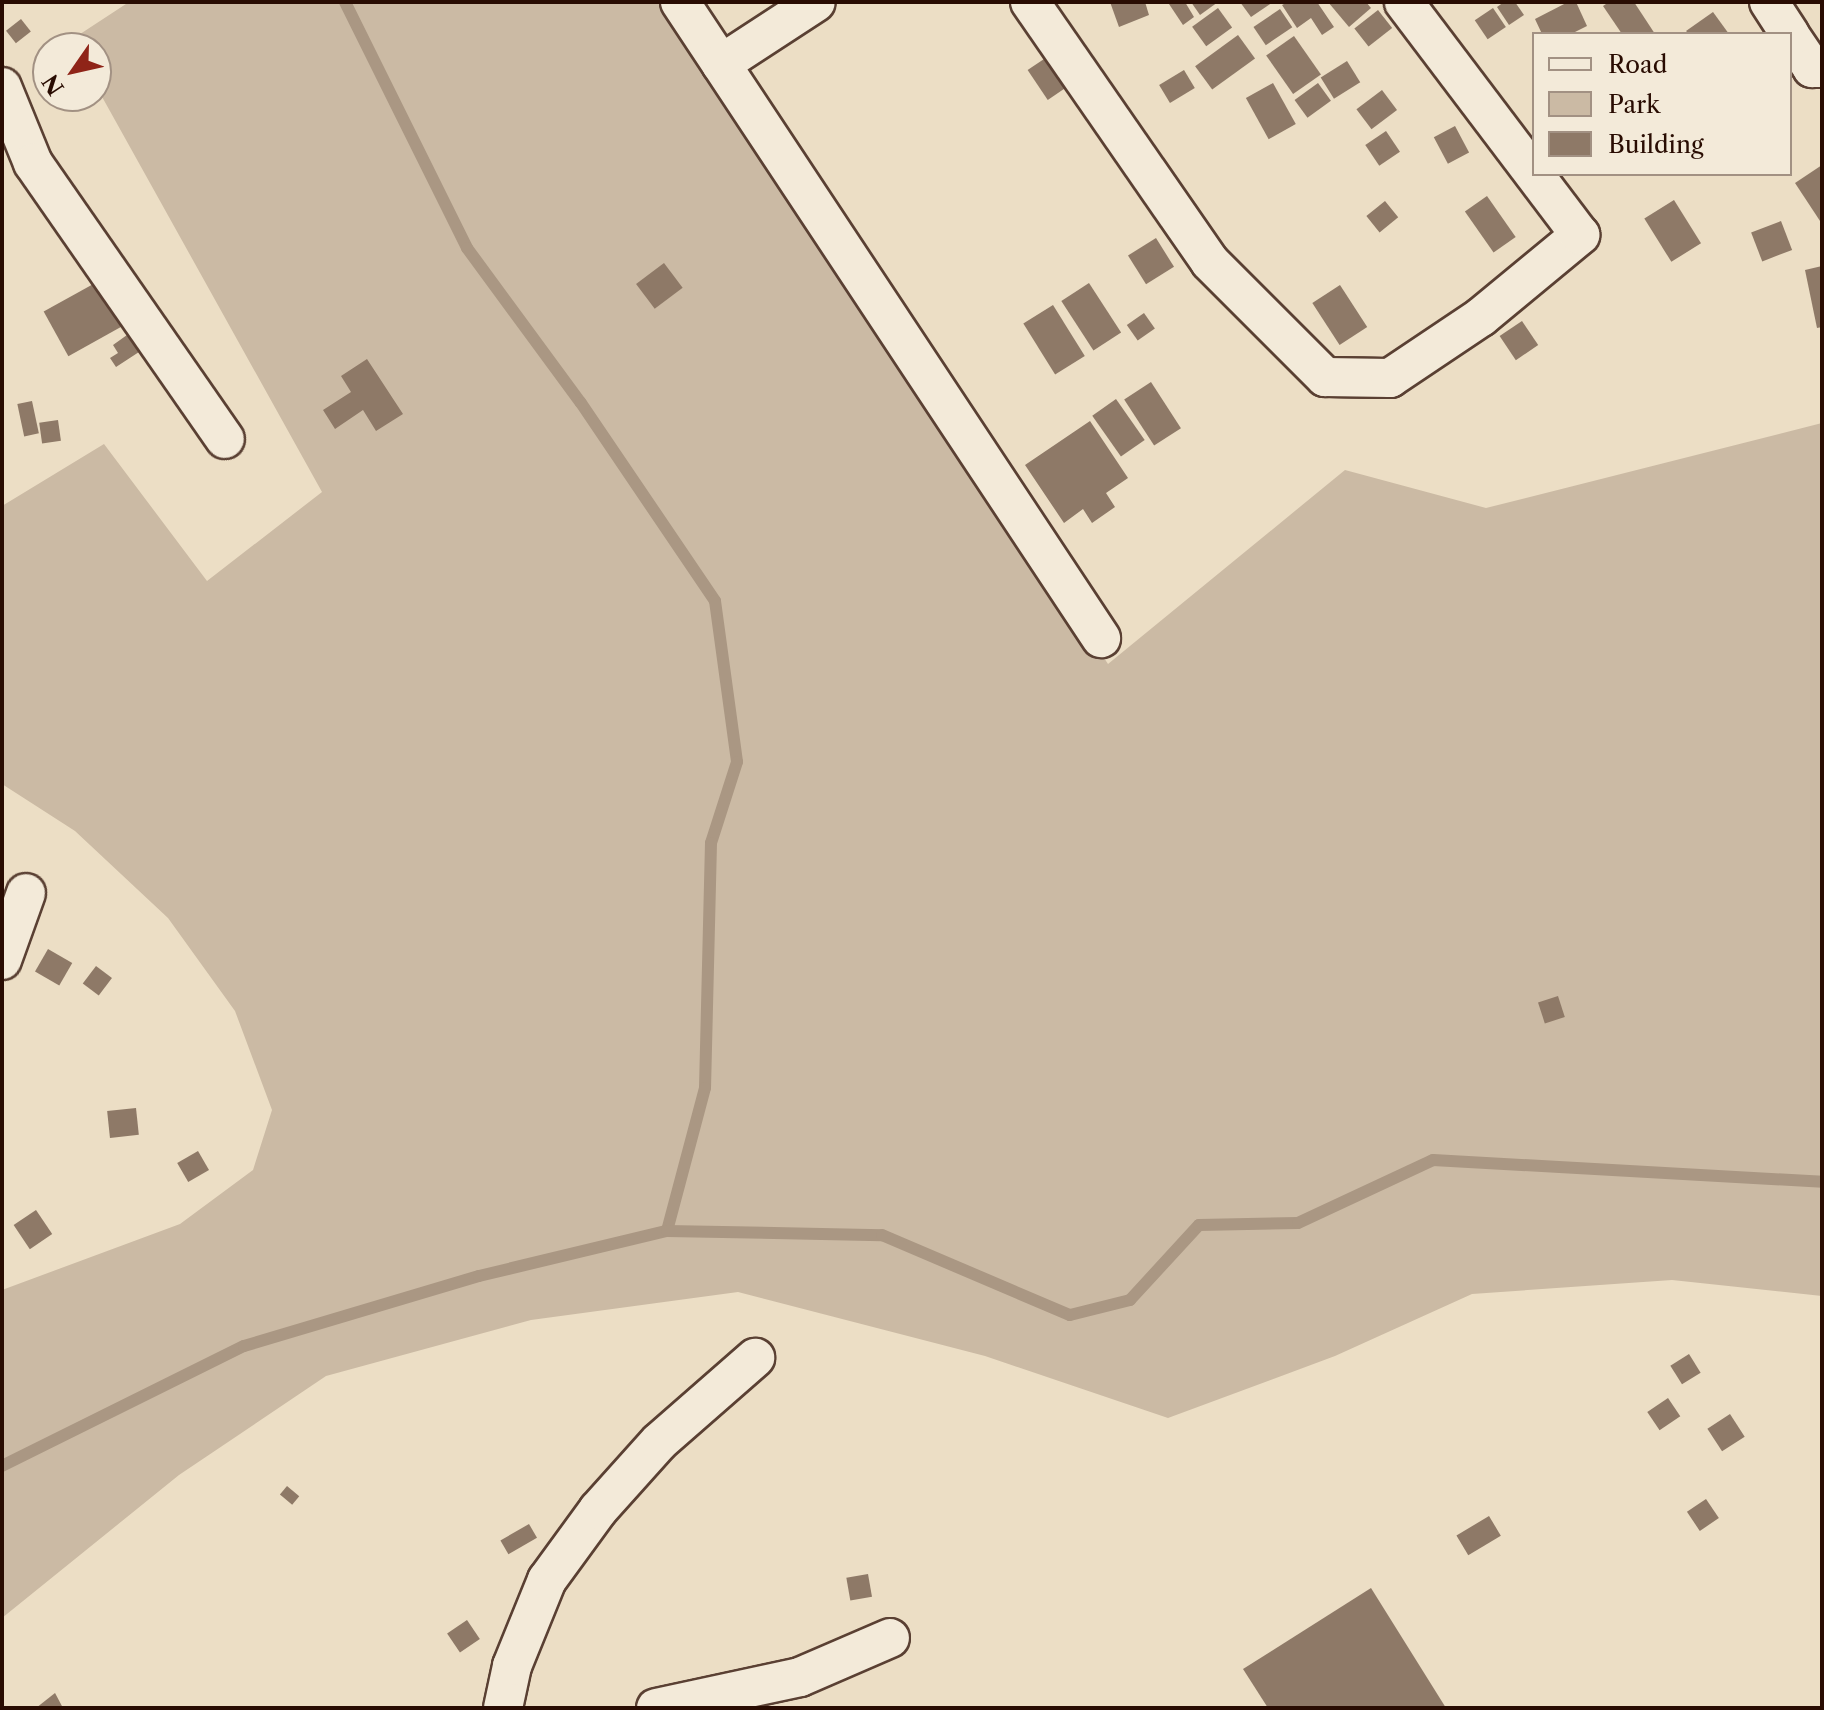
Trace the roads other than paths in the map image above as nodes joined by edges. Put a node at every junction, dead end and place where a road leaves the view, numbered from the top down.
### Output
1 (680, 2) edge
2 (816, 2) edge
3 (1030, 2) edge
4 (1404, 2) edge
5 (1769, 2) edge
6 (1789, 32) edge
7 (1792, 37) edge
8 (721, 64) junction
9 (1822, 68) edge
10 (2, 87) edge
11 (1532, 171) edge
12 (1535, 176) edge
13 (225, 439) dead end
14 (1101, 638) dead end
15 (26, 893) dead end
16 (2, 960) edge
17 (755, 1358) dead end
18 (890, 1638) dead end
19 (503, 1708) edge
20 (656, 1708) edge

1 - 8 street
2 - 8 street
3 - 12 street
4 - 11 street
5 - 6 street
7 - 9 street
8 - 14 street
10 - 13 street
15 - 16 street
17 - 19 street
18 - 20 street

